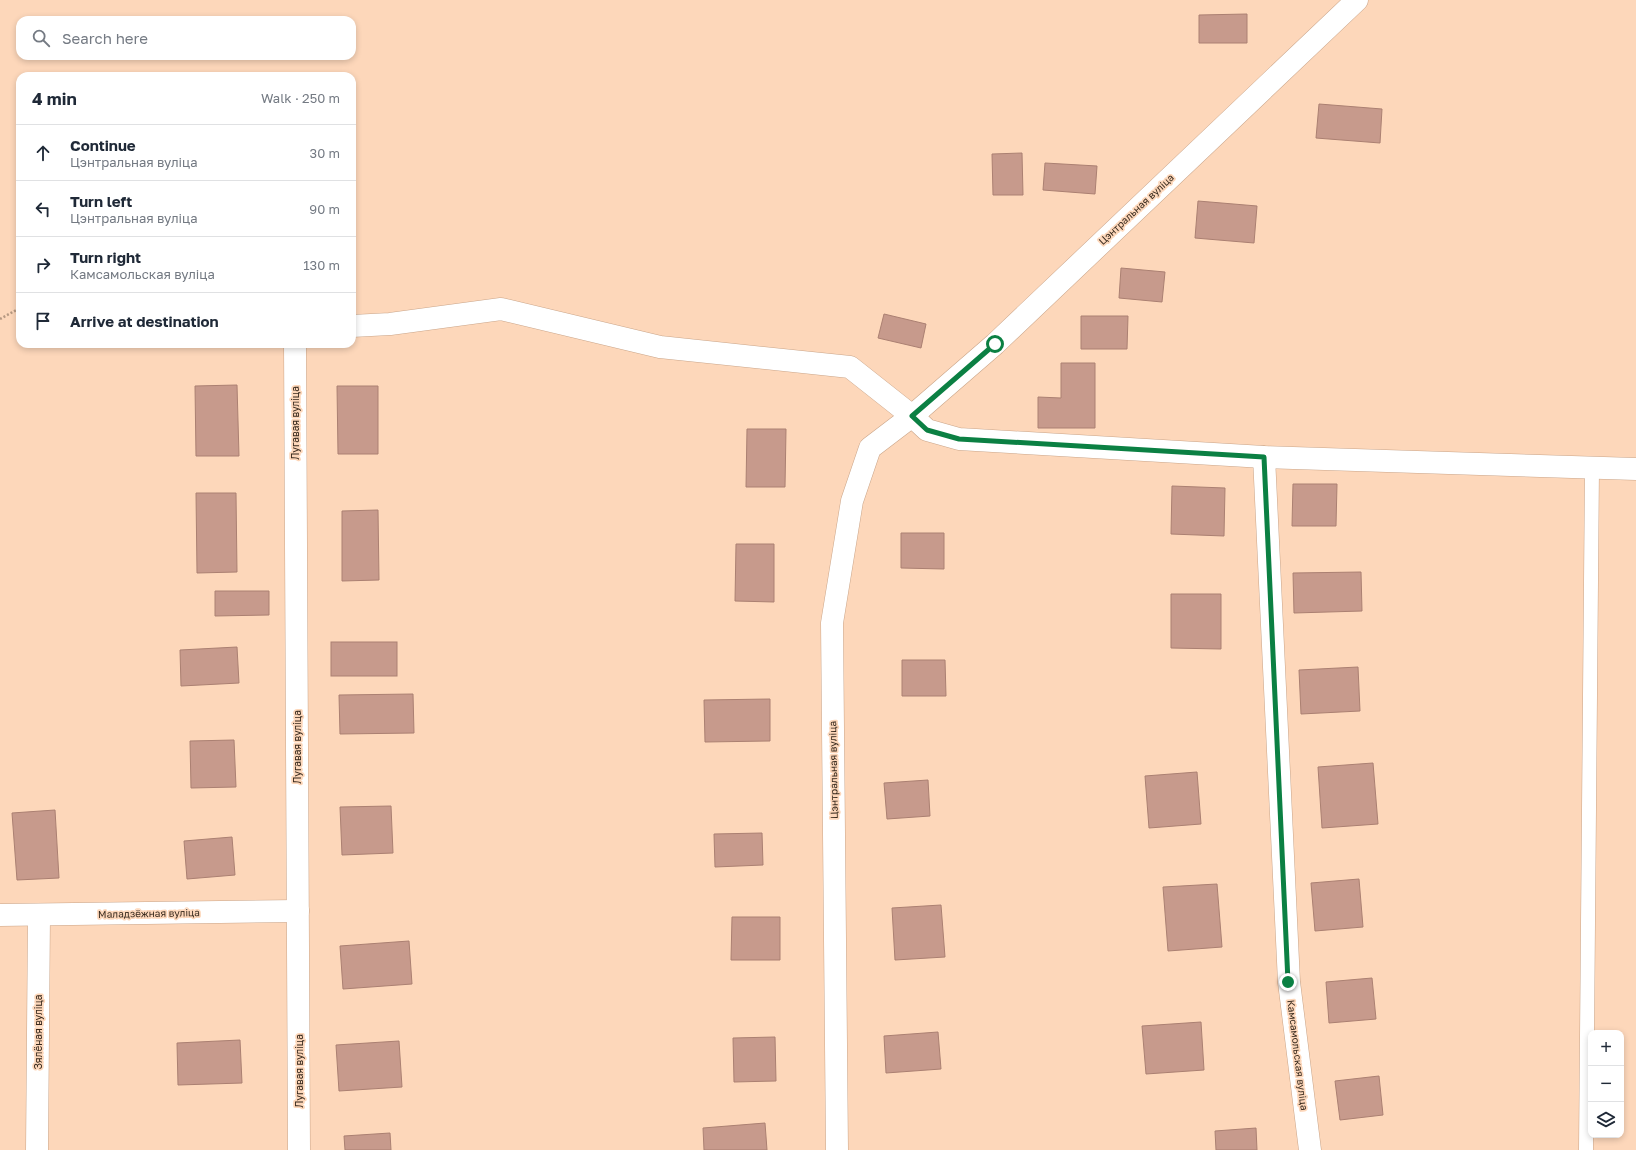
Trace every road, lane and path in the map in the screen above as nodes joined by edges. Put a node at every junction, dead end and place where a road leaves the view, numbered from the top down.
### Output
1 (1357, 0) edge
2 (16, 310) edge
3 (0, 319) edge
4 (356, 326) edge
5 (295, 348) edge
6 (912, 416) junction
7 (1264, 457) junction
8 (1592, 468) junction
9 (1636, 469) edge
10 (298, 911) junction
11 (0, 915) edge
12 (39, 915) junction
13 (37, 1150) edge
14 (299, 1150) edge
15 (837, 1150) edge
16 (1310, 1150) edge
17 (1586, 1150) edge

1 - 6 street, Цэнтральная вуліца
2 - 3 path
4 - 6 street
5 - 10 street, Лугавая вуліца
6 - 7 street
6 - 15 street, Цэнтральная вуліца
7 - 8 street
7 - 16 street, Камсамольская вуліца
8 - 9 street
8 - 17 lane
10 - 12 street, Маладзёжная вуліца
10 - 14 street, Лугавая вуліца
11 - 12 street, Маладзёжная вуліца
12 - 13 street, Зялёная вуліца

